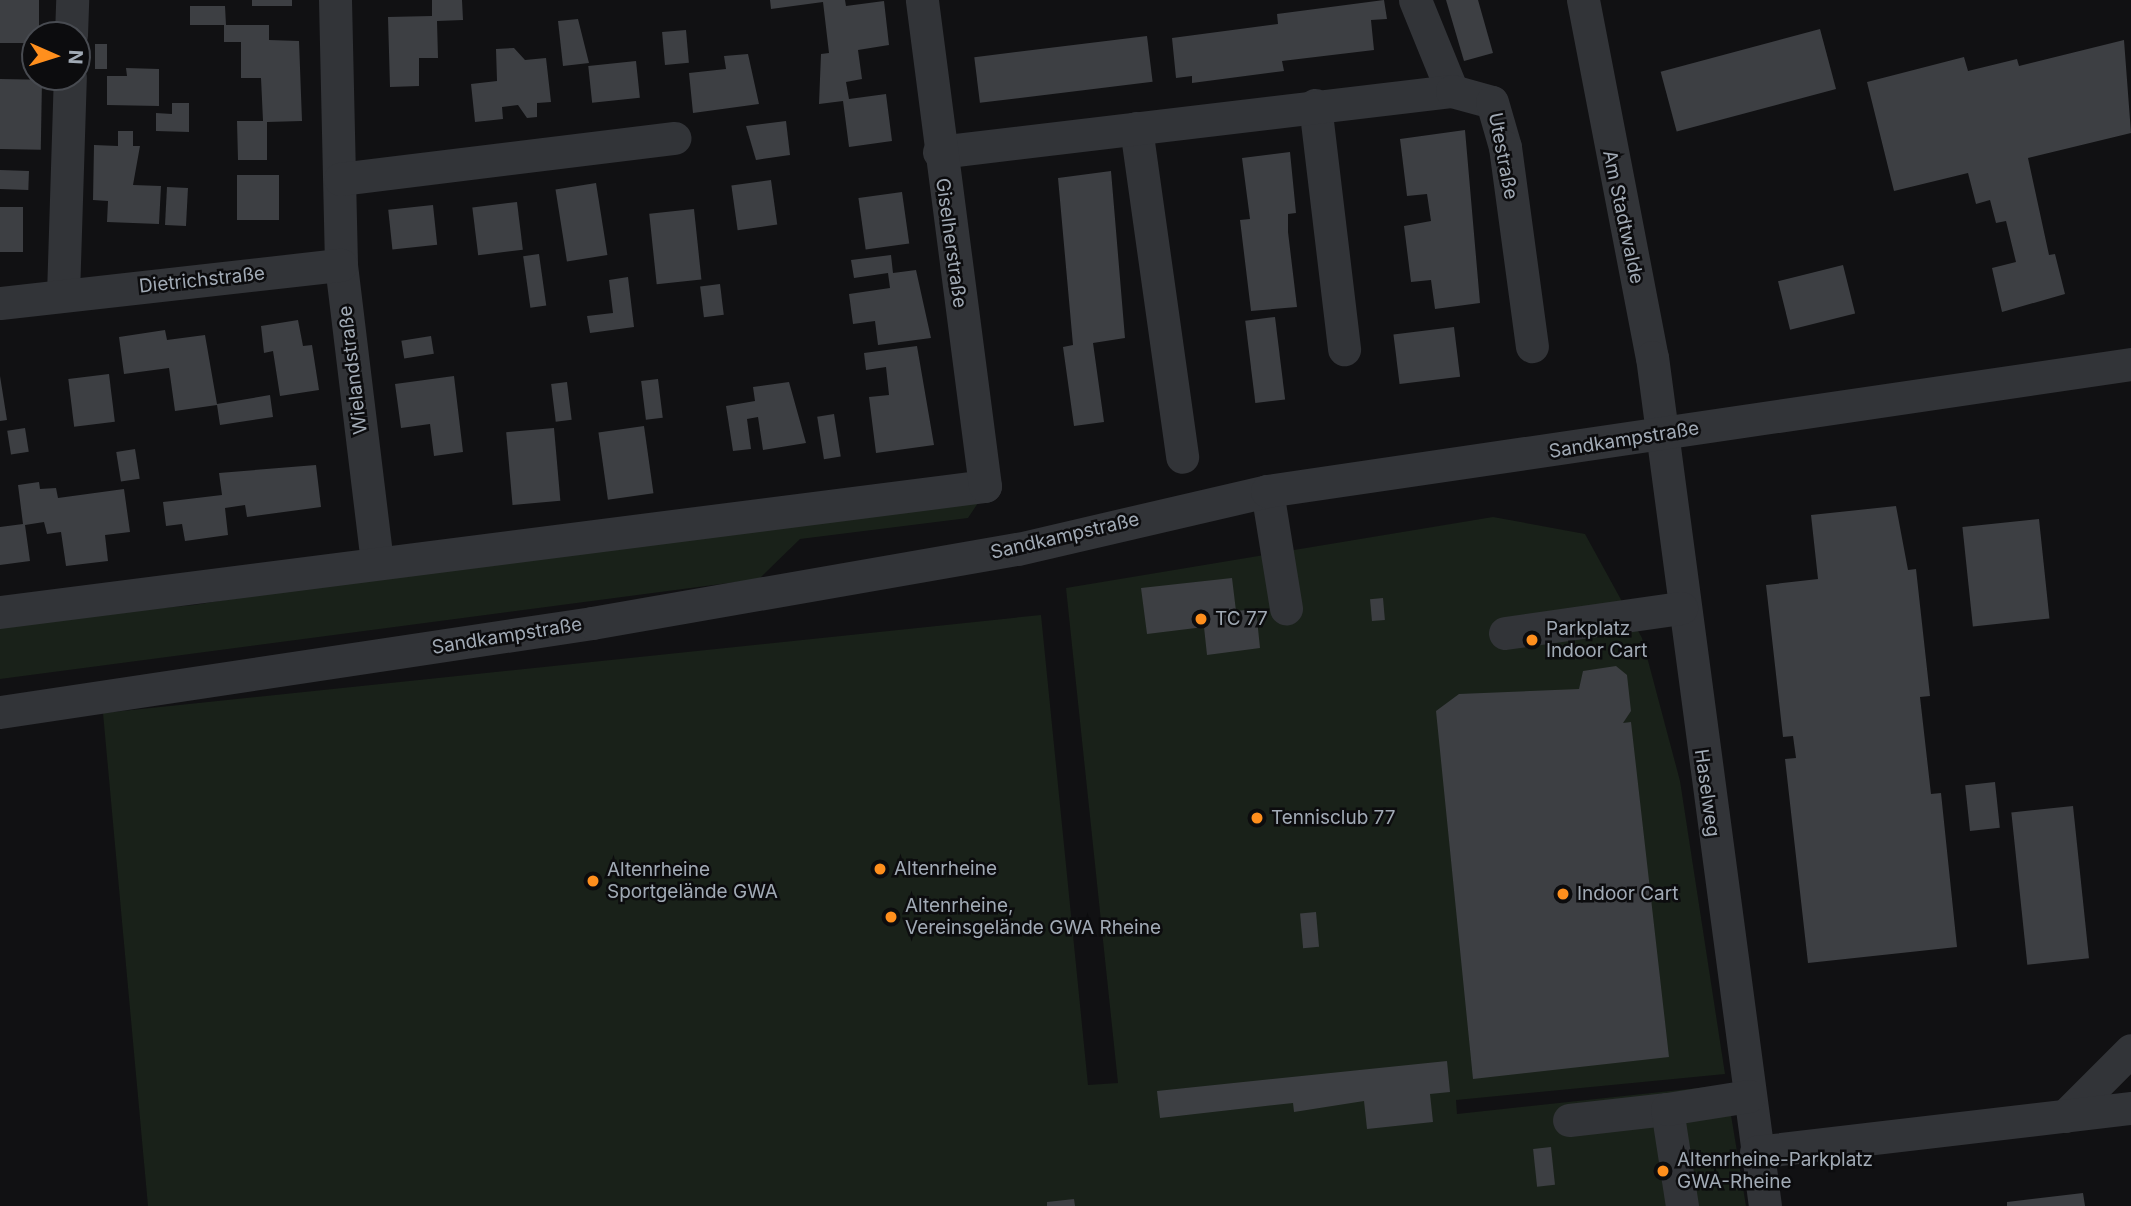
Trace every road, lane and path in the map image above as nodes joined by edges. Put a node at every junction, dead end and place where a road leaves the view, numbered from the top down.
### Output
1 (72, 0) edge
2 (335, 0) edge
3 (922, 0) edge
4 (1415, 0) edge
5 (1583, 0) edge
6 (71, 21) edge
7 (69, 91) edge
8 (1452, 91) junction
9 (1315, 106) junction
10 (1136, 128) junction
11 (674, 138) dead end
12 (939, 152) junction
13 (340, 178) junction
14 (341, 265) junction
15 (62, 295) junction
16 (0, 303) edge
17 (1532, 346) dead end
18 (1344, 349) dead end
19 (2131, 364) edge
20 (1661, 434) junction
21 (1182, 457) dead end
22 (1267, 491) junction
23 (377, 561) junction
24 (1286, 608) dead end
25 (1681, 608) junction
26 (0, 612) edge
27 (1505, 634) dead end
28 (0, 712) edge
29 (2131, 1050) edge
30 (1749, 1096) junction
31 (2131, 1108) edge
32 (1667, 1109) junction
33 (2065, 1116) junction
34 (1569, 1119) dead end
35 (1756, 1152) junction
36 (1682, 1206) edge
37 (1765, 1206) edge

1 - 6 street
2 - 13 street, Wielandstraße
3 - 12 street, Giselherstraße
4 - 8 street
5 - 20 street, Am Stadtwalde
7 - 15 street
8 - 9 street, Utestraße
8 - 17 street, Utestraße
9 - 10 street, Utestraße
9 - 18 street
10 - 12 street, Utestraße
10 - 21 street
11 - 13 street
12 - 23 street, Giselherstraße
13 - 14 street, Wielandstraße
14 - 15 street, Dietrichstraße
14 - 23 street, Wielandstraße
15 - 16 street, Dietrichstraße
19 - 20 street, Sandkampstraße
20 - 22 street, Sandkampstraße
20 - 25 street, Haselweg
22 - 24 street
22 - 28 street, Sandkampstraße
23 - 26 street
25 - 27 street
25 - 30 street, Haselweg
29 - 33 street
30 - 32 street
30 - 35 street, Haselweg
31 - 33 street
32 - 34 street
32 - 36 street
33 - 35 street
35 - 37 street, Haselweg

